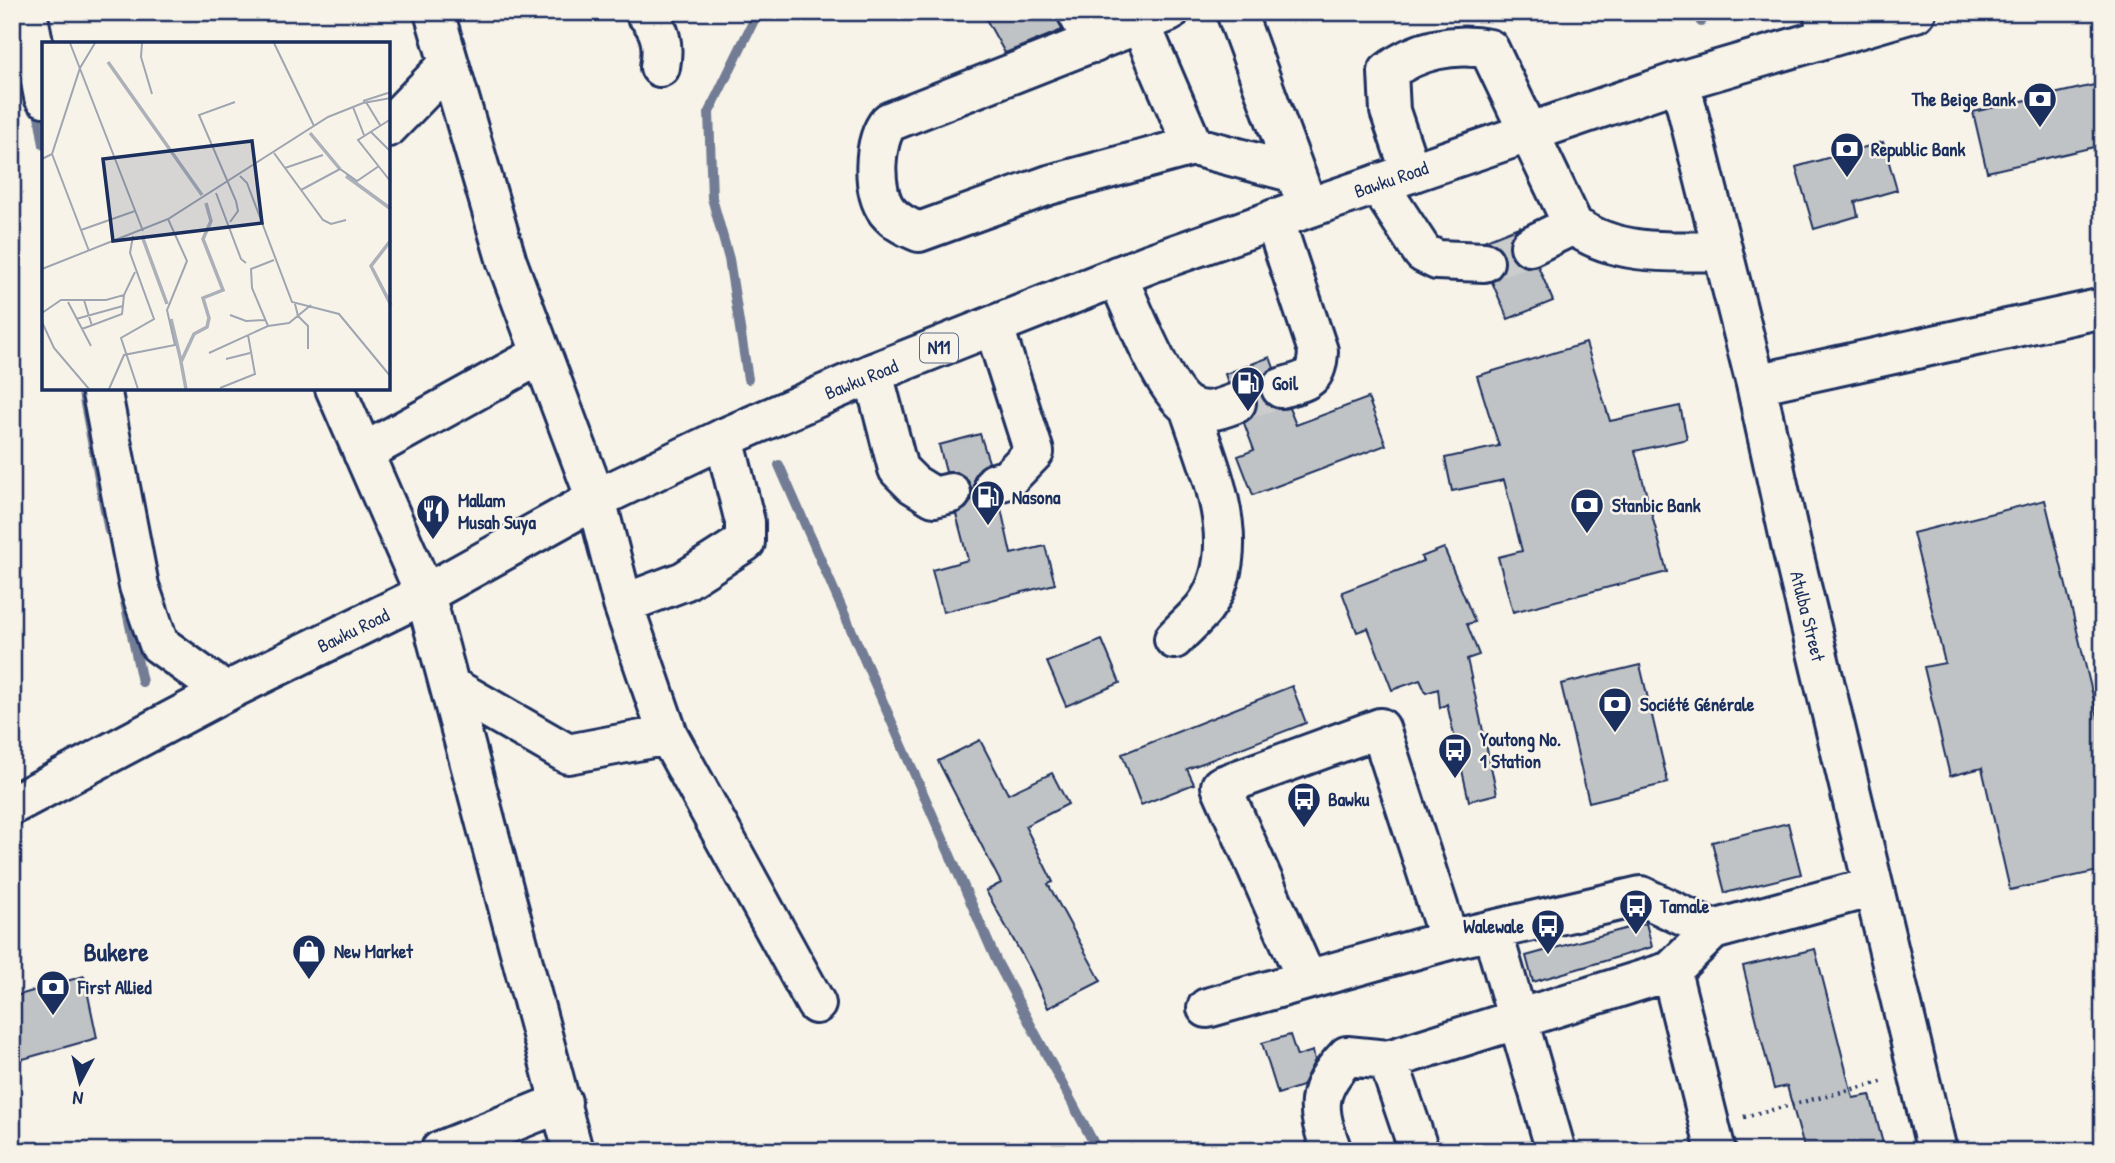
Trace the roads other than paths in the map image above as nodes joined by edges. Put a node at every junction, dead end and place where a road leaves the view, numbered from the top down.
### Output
1 (27, 12) edge
2 (434, 12) edge
3 (645, 12) edge
4 (1236, 12) edge
5 (1916, 12) edge
6 (1155, 19) edge
7 (1825, 25) edge
8 (1086, 28) edge
9 (447, 65) junction
10 (660, 67) dead end
11 (1680, 81) junction
12 (42, 87) edge
13 (390, 125) edge
14 (1528, 133) junction
15 (1193, 146) junction
16 (1295, 173) junction
17 (1394, 178) junction
18 (1291, 214) junction
19 (1573, 225) junction
20 (1530, 246) tunnel mouth
21 (1721, 251) junction
22 (1484, 262) tunnel mouth
23 (1117, 276) junction
24 (2103, 309) edge
25 (994, 327) junction
26 (540, 355) junction
27 (873, 373) junction
28 (1756, 384) junction
29 (1281, 388) tunnel mouth
30 (101, 390) edge
31 (336, 390) edge
32 (1236, 403) tunnel mouth
33 (1189, 407) junction
34 (724, 438) junction
35 (363, 453) junction
36 (995, 483) dead end
37 (951, 493) dead end
38 (596, 499) junction
39 (425, 594) junction
40 (622, 604) junction
41 (1174, 639) dead end
42 (450, 686) junction
43 (225, 692) junction
44 (668, 735) junction
45 (12, 805) edge
46 (1873, 887) junction
47 (1492, 930) junction
48 (1713, 930) junction
49 (1449, 940) junction
50 (1671, 971) junction
51 (1306, 978) junction
52 (816, 1004) dead end
53 (1207, 1008) dead end
54 (1518, 1019) junction
55 (1388, 1060) junction
56 (562, 1102) junction
57 (1713, 1138) edge
58 (440, 1151) edge
59 (573, 1151) edge
60 (1332, 1151) edge
61 (1419, 1151) edge
62 (1556, 1151) edge
63 (1937, 1151) edge

1 - 12 main road
2 - 9 main road
3 - 10 main road
4 - 16 main road
5 - 7 main road, Bawku Road / N11
6 - 8 main road
6 - 15 main road
7 - 11 main road, Bawku Road / N11
8 - 15 main road
9 - 13 main road
9 - 26 main road
11 - 14 main road, Bawku Road / N11
11 - 21 main road, Atulba Street
14 - 17 main road, Bawku Road / N11
14 - 17 main road
14 - 19 main road
15 - 16 main road
16 - 18 main road
17 - 18 main road, Bawku Road / N11
17 - 22 main road
18 - 23 main road, Bawku Road / N11
18 - 29 main road
19 - 20 main road
19 - 21 main road
21 - 28 main road, Atulba Street
23 - 25 main road, Bawku Road / N11
23 - 33 main road
24 - 28 main road
25 - 27 main road, Bawku Road / N11
25 - 36 main road
26 - 35 main road
26 - 38 main road
27 - 34 main road, Bawku Road / N11
27 - 37 main road
28 - 46 main road, Atulba Street
30 - 43 main road
31 - 35 main road
32 - 33 main road
33 - 41 main road
34 - 38 main road, Bawku Road / N11
34 - 40 main road
35 - 39 main road
38 - 39 main road, Bawku Road / N11
38 - 40 main road
39 - 42 main road
39 - 43 main road, Bawku Road / N11
40 - 44 main road
42 - 44 main road
42 - 56 main road
43 - 45 main road, Bawku Road / N11
44 - 52 main road
46 - 48 main road
46 - 63 main road, Atulba Street
47 - 48 main road
47 - 49 main road
47 - 54 main road
48 - 50 main road
49 - 51 main road
49 - 51 main road
50 - 54 main road
50 - 57 main road
51 - 53 main road
54 - 55 main road
54 - 62 main road
55 - 60 main road
55 - 61 main road
56 - 58 main road
56 - 59 main road

